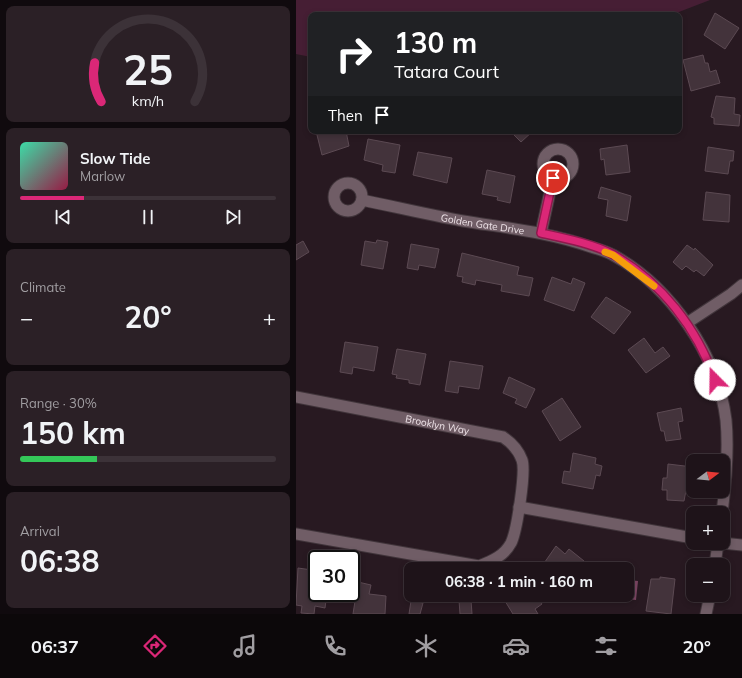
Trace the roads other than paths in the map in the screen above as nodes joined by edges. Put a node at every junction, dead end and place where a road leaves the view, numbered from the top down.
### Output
1 (553, 178) dead end
2 (362, 200) dead end
3 (541, 233) junction
4 (742, 285) edge
5 (687, 324) junction
6 (296, 396) edge
7 (723, 506) edge
8 (520, 507) junction
9 (296, 534) edge
10 (686, 537) edge
11 (730, 544) edge
12 (742, 545) edge
13 (709, 602) edge
14 (706, 614) edge

1 - 3 street
2 - 3 street, Golden Gate Drive
3 - 5 street, Golden Gate Drive
4 - 5 street
5 - 7 street, Golden Gate Drive
6 - 8 street, Brooklyn Way
8 - 9 street, Brooklyn Way
8 - 10 street
11 - 12 street
13 - 14 street

